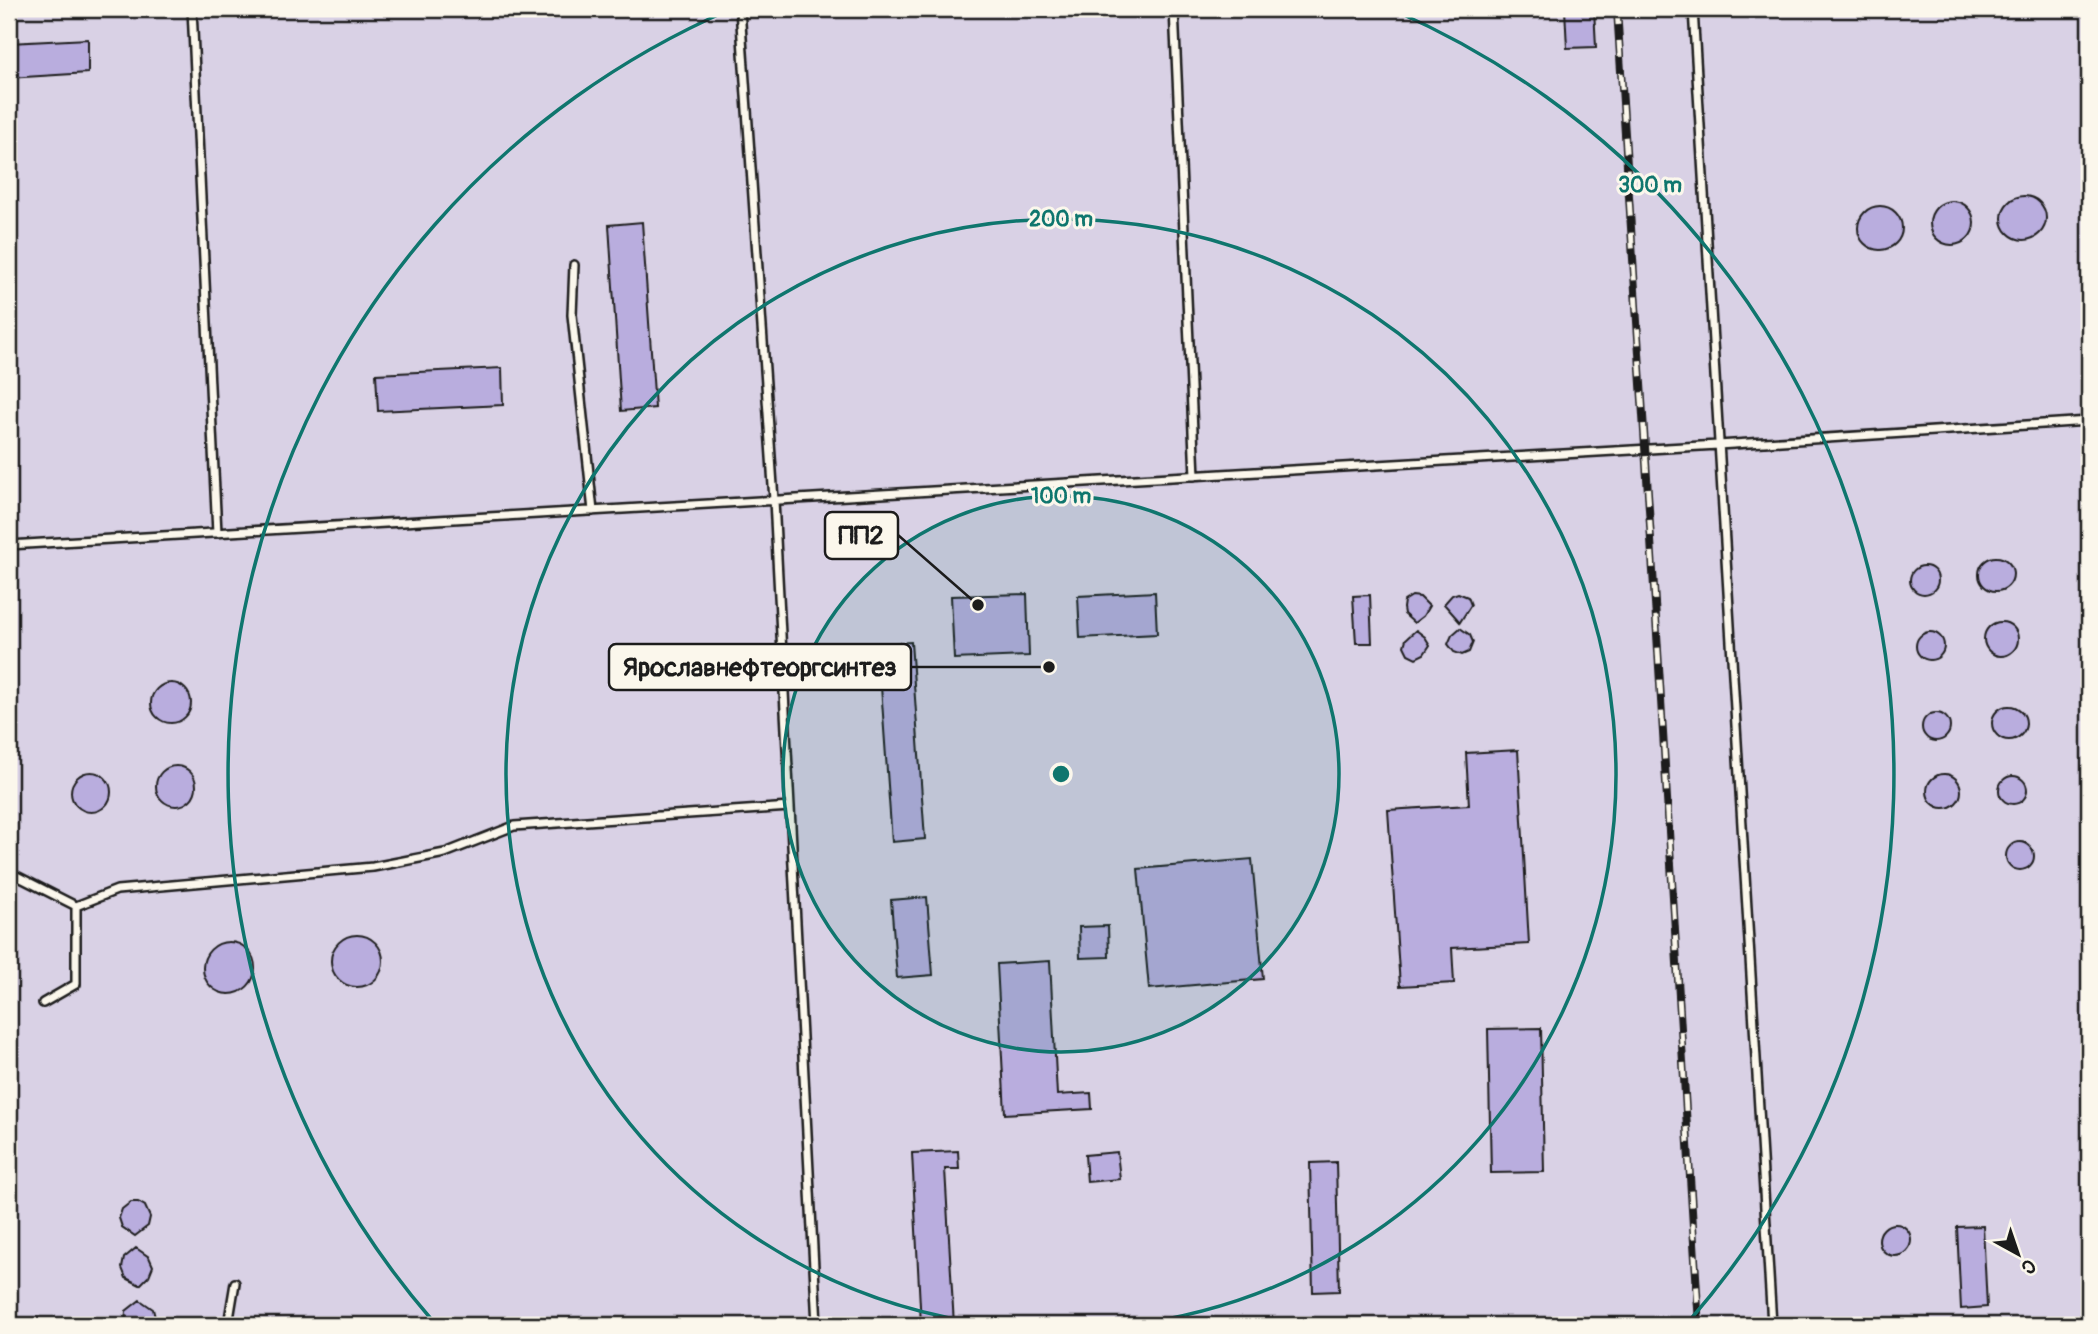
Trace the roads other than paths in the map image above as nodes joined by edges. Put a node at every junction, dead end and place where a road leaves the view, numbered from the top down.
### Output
1 (192, 9) edge
2 (740, 9) edge
3 (1174, 9) edge
4 (1693, 9) edge
5 (574, 265) dead end
6 (2089, 421) edge
7 (1718, 445) junction
8 (1195, 476) junction
9 (774, 500) junction
10 (593, 511) junction
11 (217, 533) junction
12 (9, 545) edge
13 (790, 807) junction
14 (9, 872) edge
15 (76, 906) junction
16 (44, 1003) dead end
17 (235, 1283) dead end
18 (228, 1325) edge
19 (817, 1325) edge
20 (1772, 1325) edge

1 - 11 lane
2 - 9 lane
3 - 8 lane
4 - 7 lane
5 - 10 lane
6 - 7 lane
7 - 8 lane
7 - 20 lane
8 - 9 lane
9 - 10 lane
9 - 13 lane
10 - 11 lane
11 - 12 lane
13 - 15 lane
13 - 19 lane
14 - 15 lane
15 - 16 lane
17 - 18 lane

